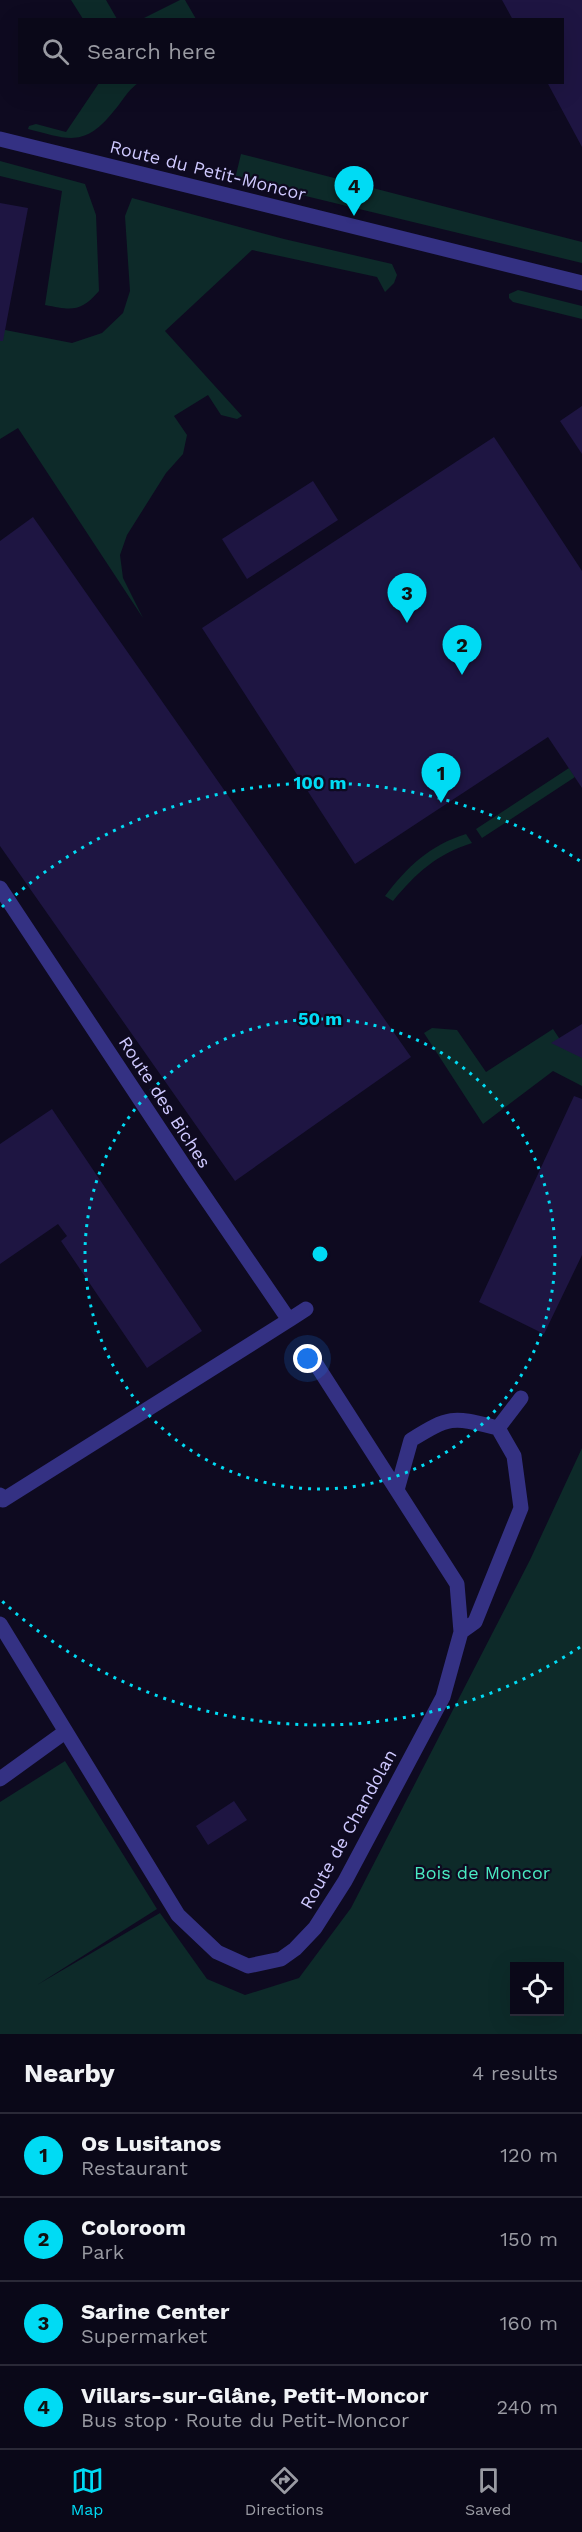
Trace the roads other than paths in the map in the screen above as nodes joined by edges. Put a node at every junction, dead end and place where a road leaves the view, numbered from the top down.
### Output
1 (0, 139) edge
2 (582, 283) edge
3 (0, 888) edge
4 (306, 1309) dead end
5 (289, 1320) junction
6 (316, 1364) dead end
7 (521, 1398) dead end
8 (498, 1428) junction
9 (397, 1490) junction
10 (0, 1495) edge
11 (0, 1624) edge
12 (462, 1632) junction
13 (65, 1732) junction
14 (0, 1779) edge

1 - 2 street, Route du Petit-Moncor
3 - 5 street, Route des Biches
4 - 5 street
5 - 10 street
6 - 9 street, Route de Chandolan
7 - 8 street
8 - 9 street
8 - 12 street
9 - 12 street, Route de Chandolan
11 - 13 street, Route de Chandolan
12 - 13 street, Route de Chandolan
13 - 14 street

